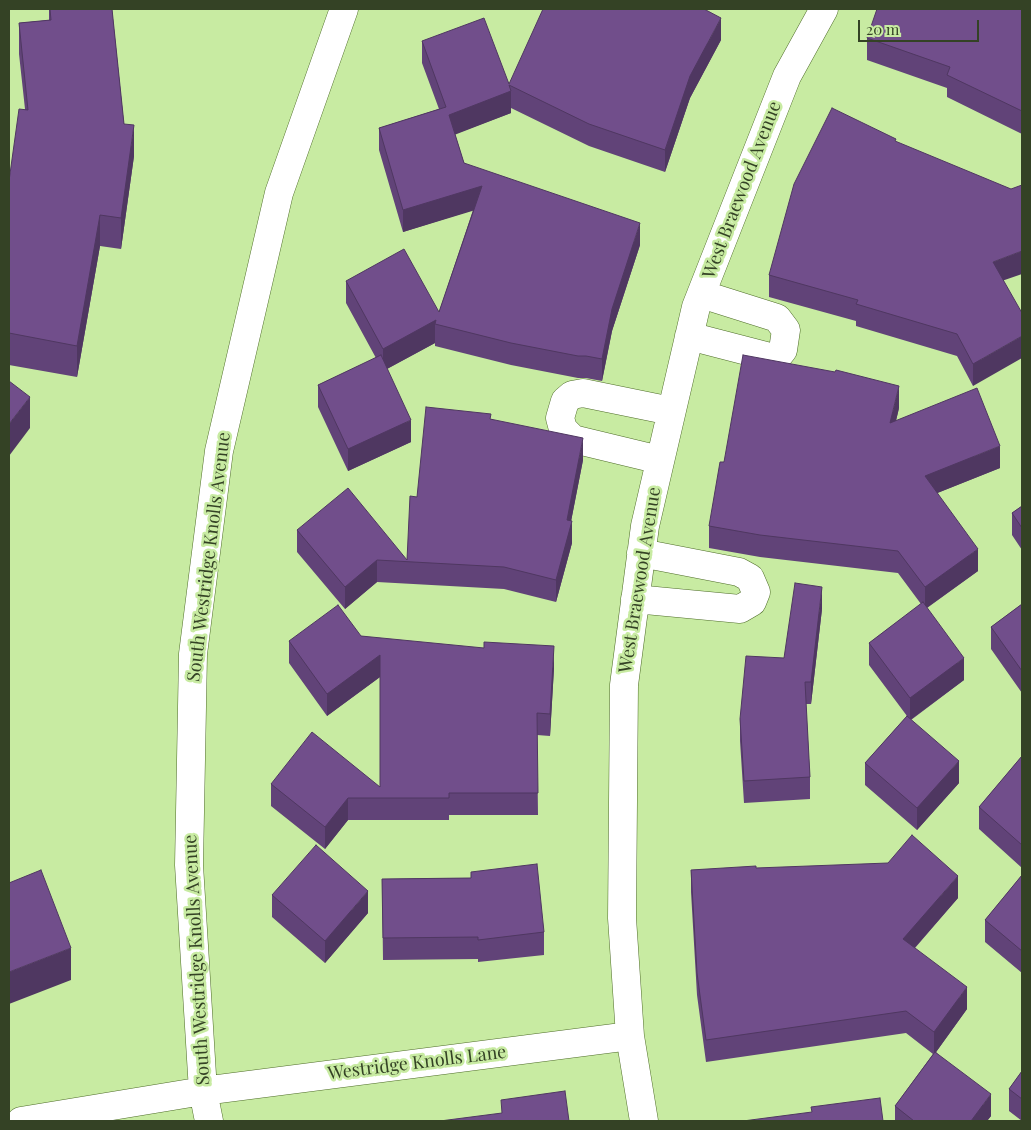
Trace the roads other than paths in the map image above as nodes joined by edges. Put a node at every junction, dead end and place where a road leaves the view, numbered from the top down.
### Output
1 (344, 9) edge
2 (824, 9) edge
3 (701, 294) junction
4 (689, 336) junction
5 (671, 411) junction
6 (660, 460) junction
7 (641, 553) junction
8 (634, 599) junction
9 (630, 1036) junction
10 (204, 1091) junction
11 (21, 1121) edge
12 (209, 1121) edge
13 (644, 1121) edge

1 - 10 street, South Westridge Knolls Avenue
2 - 3 street, West Braewood Avenue
3 - 4 street, West Braewood Avenue
3 - 4 street
4 - 5 street, West Braewood Avenue
5 - 6 street, West Braewood Avenue
5 - 6 street
6 - 7 street, West Braewood Avenue
7 - 8 street, West Braewood Avenue
7 - 8 street
8 - 9 street, West Braewood Avenue
9 - 10 street, Westridge Knolls Lane
9 - 13 street, West Braewood Avenue
10 - 11 street, Westridge Knolls Lane
10 - 12 street, South Westridge Knolls Avenue

